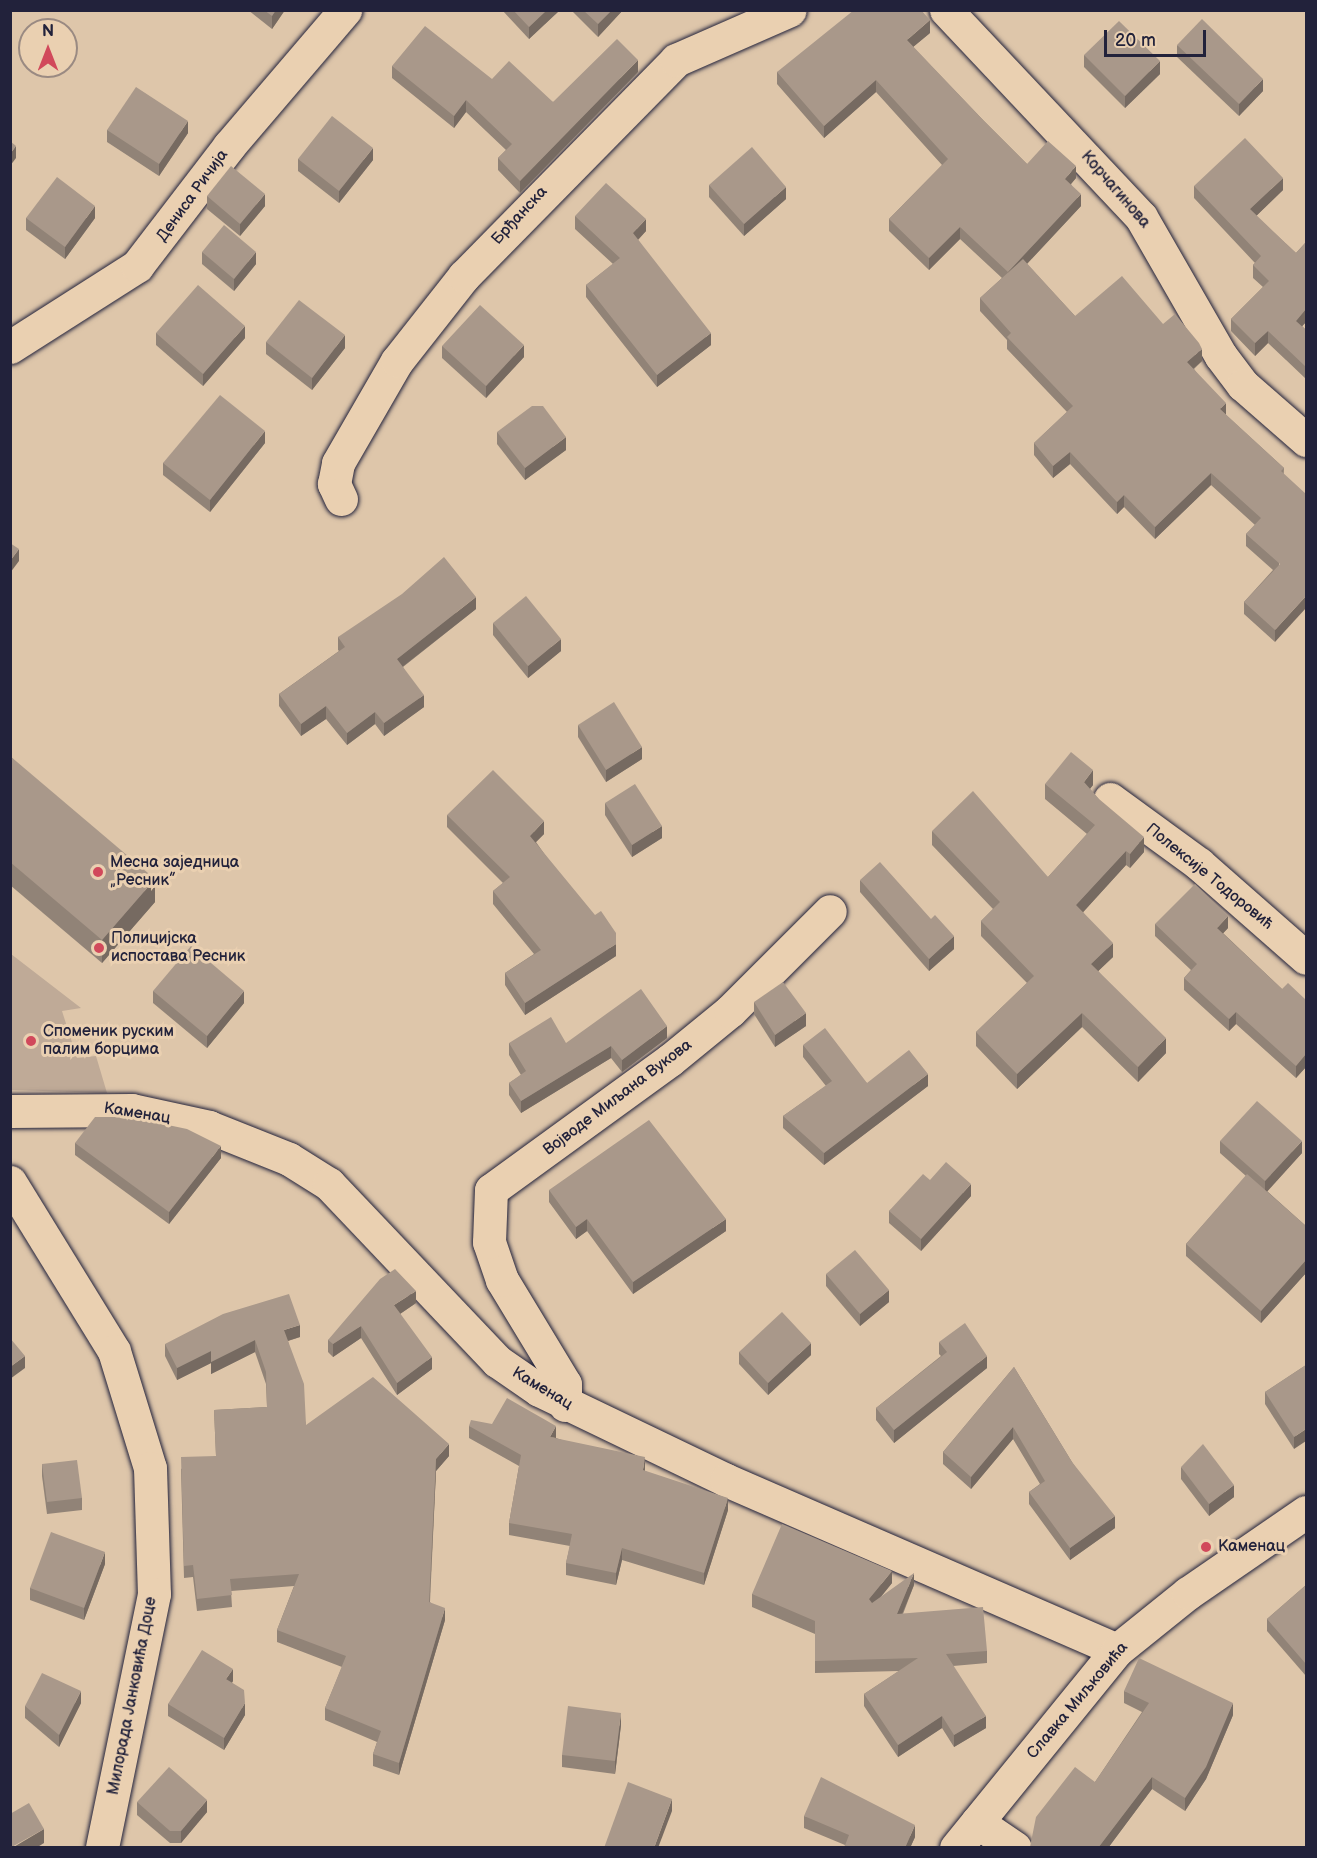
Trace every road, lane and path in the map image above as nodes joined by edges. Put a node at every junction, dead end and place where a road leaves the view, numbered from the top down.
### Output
1 (345, 10) edge
2 (946, 10) edge
3 (780, 12) edge
4 (10, 347) edge
5 (1306, 440) edge
6 (341, 499) dead end
7 (1110, 799) dead end
8 (830, 911) dead end
9 (1306, 958) edge
10 (10, 1111) edge
11 (10, 1182) edge
12 (565, 1405) junction
13 (1306, 1512) edge
14 (1117, 1650) junction
15 (977, 1822) junction
16 (102, 1848) edge
17 (956, 1848) edge
18 (1015, 1848) edge

1 - 4 street, Дениса Ричија
2 - 5 street, Корчагинова
3 - 6 street, Брђанска
7 - 9 street, Полексије Тодоровић
8 - 12 street, Војводе Миљана Вукова
10 - 12 street, Каменац
11 - 16 street, Милорада Јанковића Доце
12 - 14 street, Каменац
13 - 14 street, Славка Миљковића
14 - 15 street, Славка Миљковића
15 - 17 street, Славка Миљковића
15 - 18 street

